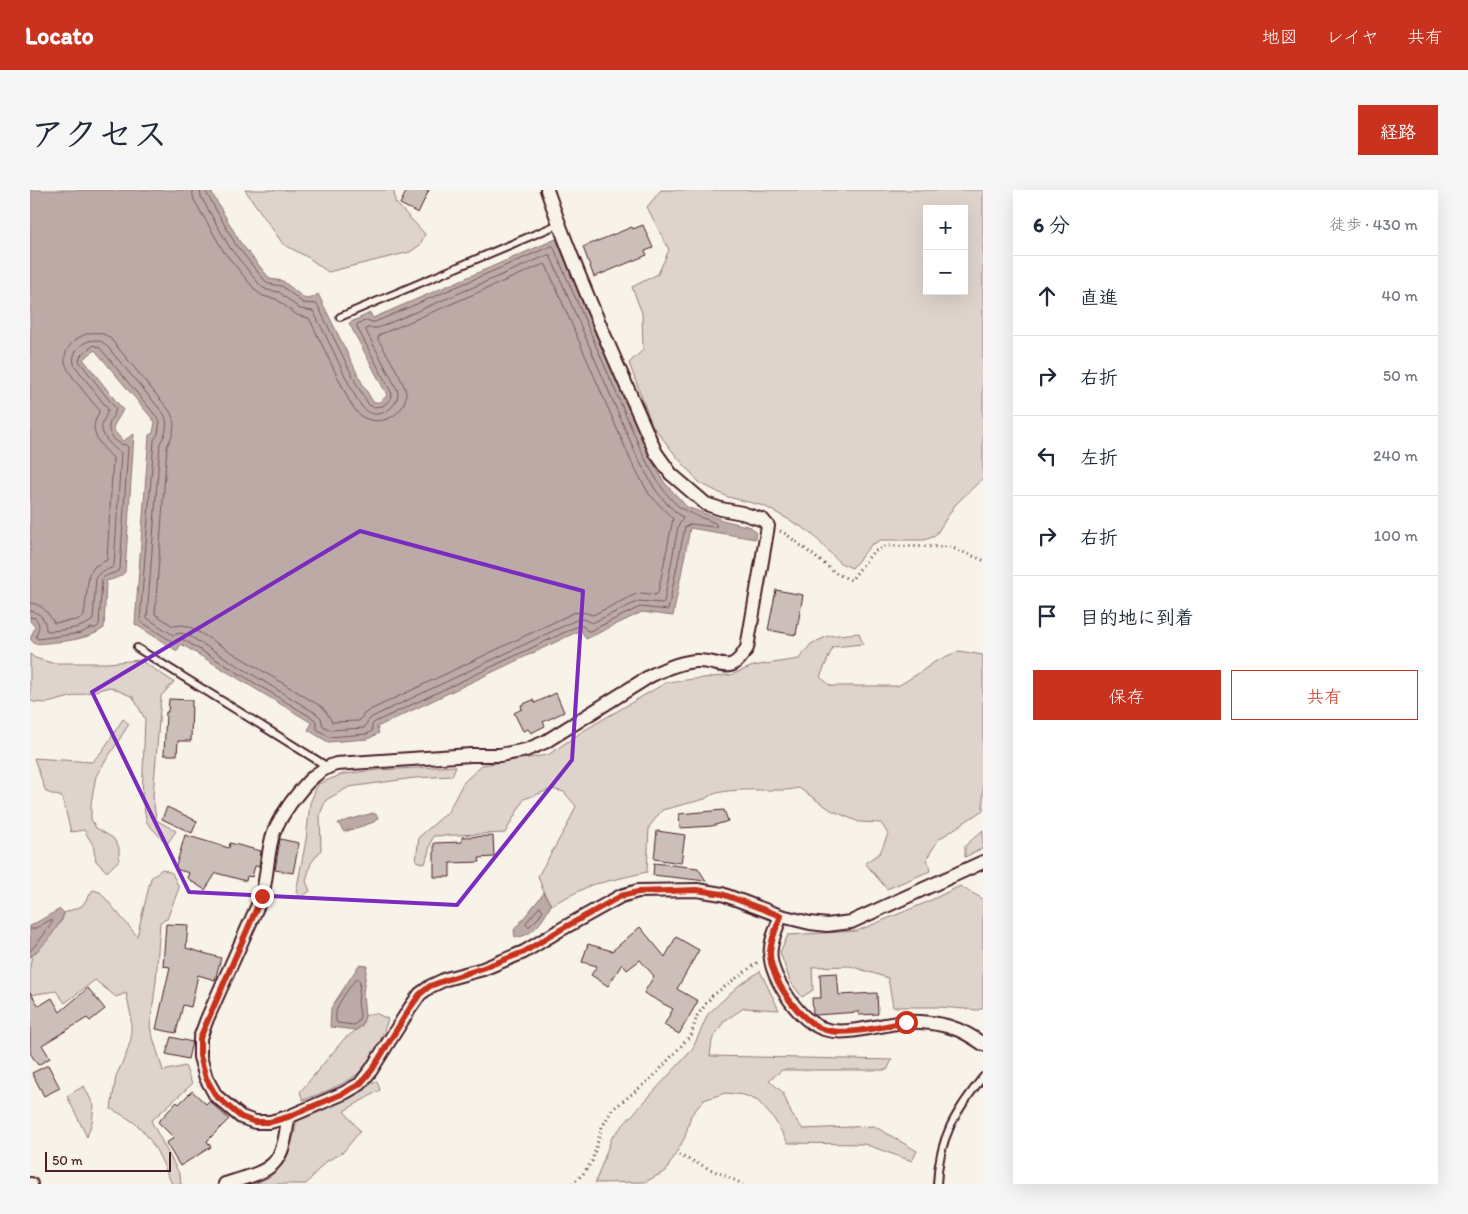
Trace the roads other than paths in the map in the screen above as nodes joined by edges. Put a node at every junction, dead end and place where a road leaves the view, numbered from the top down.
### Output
1 (547, 190) edge
2 (559, 224) junction
3 (340, 317) dead end
4 (137, 648) dead end
5 (328, 767) junction
6 (983, 862) edge
7 (781, 916) junction
8 (983, 1044) edge
9 (983, 1077) edge
10 (288, 1117) junction
11 (225, 1184) edge
12 (937, 1184) edge

1 - 2 street
2 - 3 lane
2 - 5 street
4 - 5 lane
5 - 10 street
6 - 7 street
7 - 8 street
7 - 10 street
9 - 12 lane
10 - 11 street

